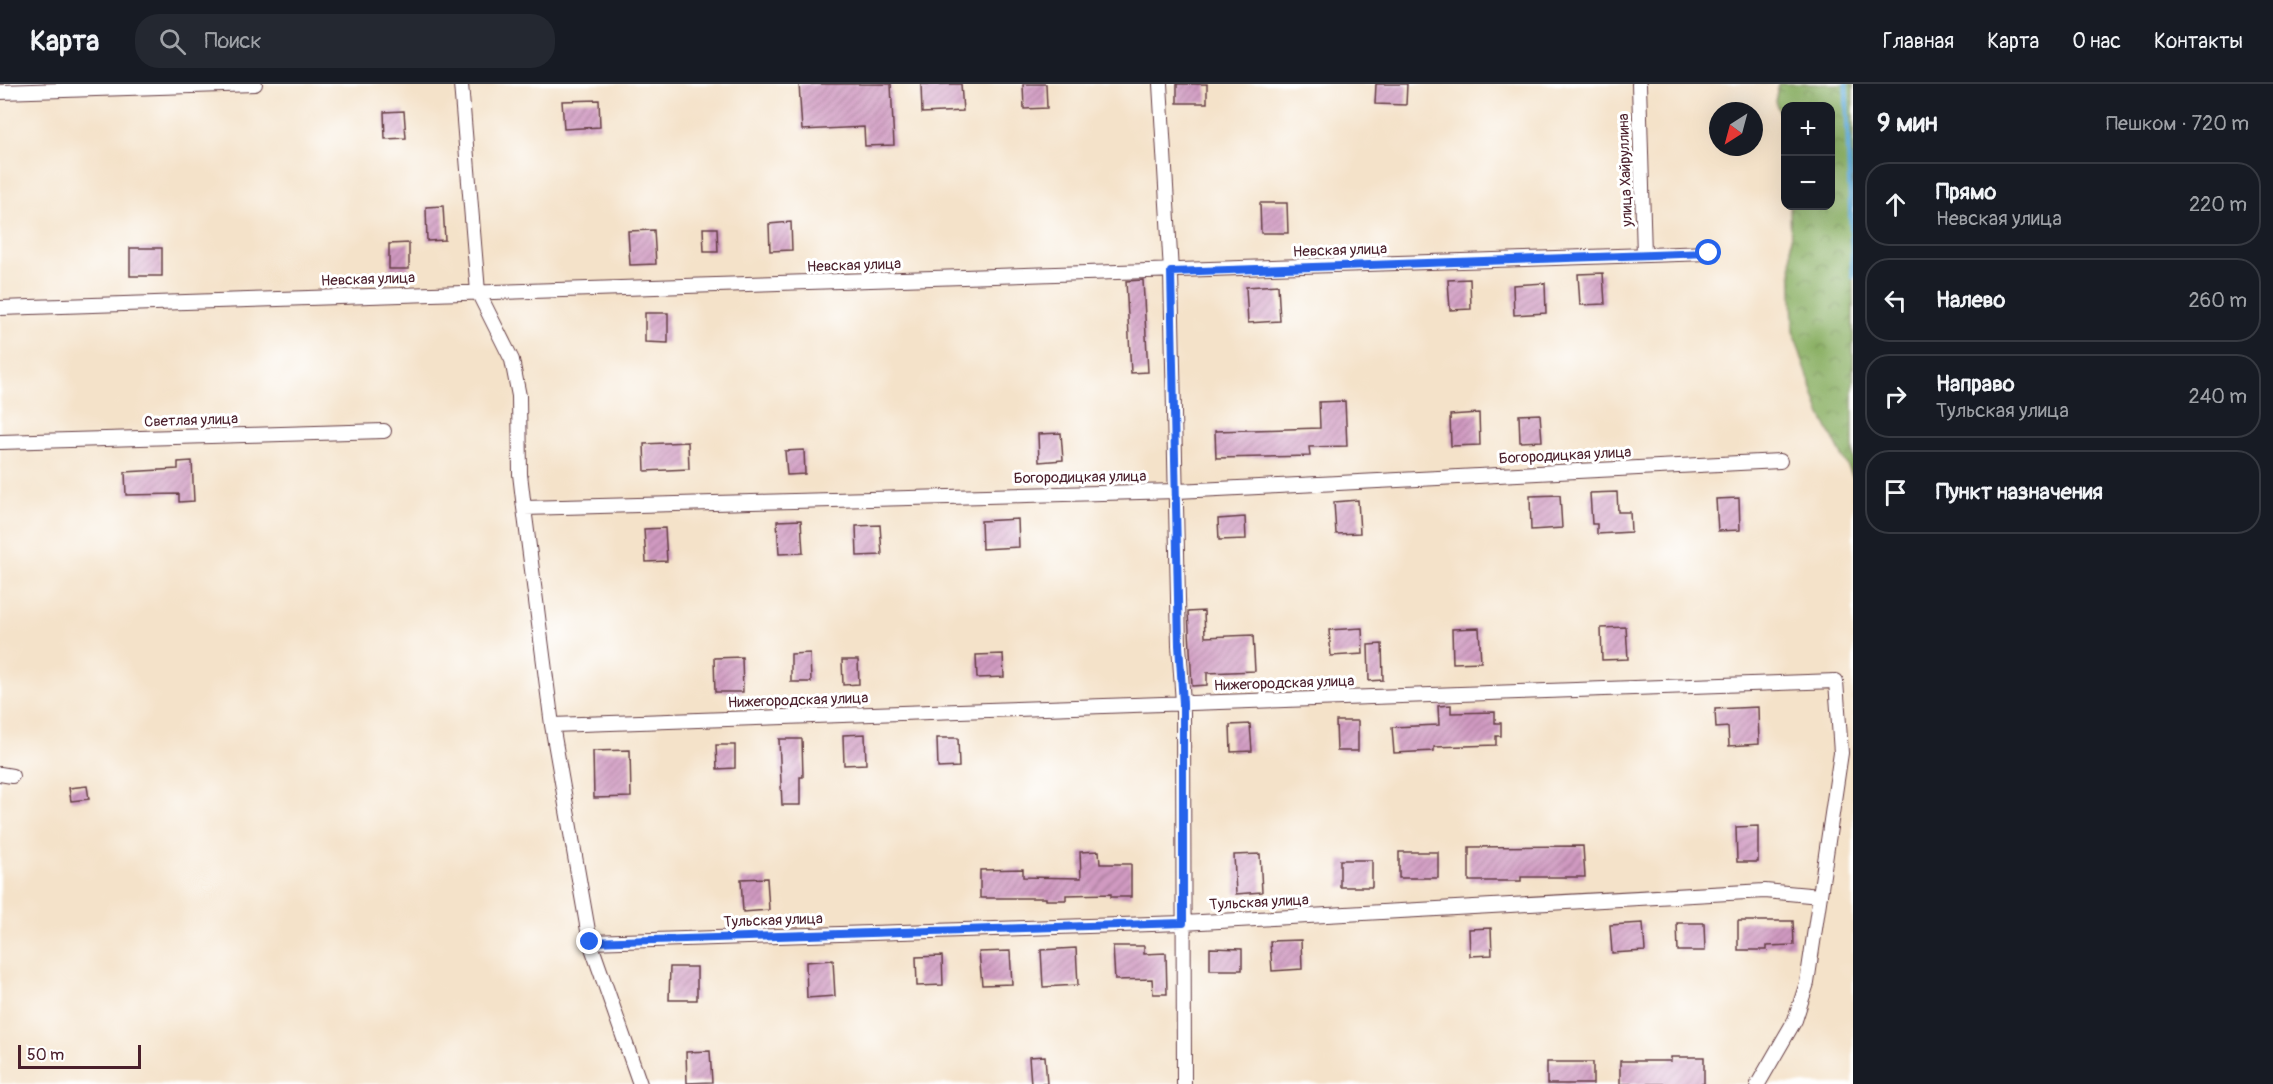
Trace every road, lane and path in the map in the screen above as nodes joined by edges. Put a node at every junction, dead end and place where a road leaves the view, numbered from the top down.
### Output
1 (255, 84) edge
2 (461, 84) edge
3 (1160, 84) edge
4 (1639, 84) edge
5 (0, 92) edge
6 (1709, 253) dead end
7 (1644, 255) junction
8 (1171, 272) junction
9 (478, 292) junction
10 (0, 308) edge
11 (384, 430) dead end
12 (0, 442) edge
13 (1780, 460) dead end
14 (1177, 491) junction
15 (524, 508) junction
16 (1183, 703) junction
17 (552, 725) junction
18 (1820, 896) junction
19 (1183, 923) junction
20 (590, 942) junction
21 (640, 1084) edge
22 (1184, 1084) edge
23 (1758, 1084) edge

1 - 5 street
2 - 9 street
3 - 8 street
4 - 7 street, улица Хайруллина
6 - 7 street, Невская улица
7 - 8 street, Невская улица
8 - 9 street, Невская улица
8 - 14 street
9 - 10 street, Невская улица
9 - 15 street
11 - 12 street, Светлая улица
13 - 14 street, Богородицкая улица
14 - 15 street, Богородицкая улица
14 - 16 street
15 - 17 street
16 - 17 street, Нижегородская улица
16 - 18 street, Нижегородская улица
16 - 19 street
17 - 20 street
18 - 19 street, Тульская улица
18 - 23 street
19 - 20 street, Тульская улица
19 - 22 street
20 - 21 street

